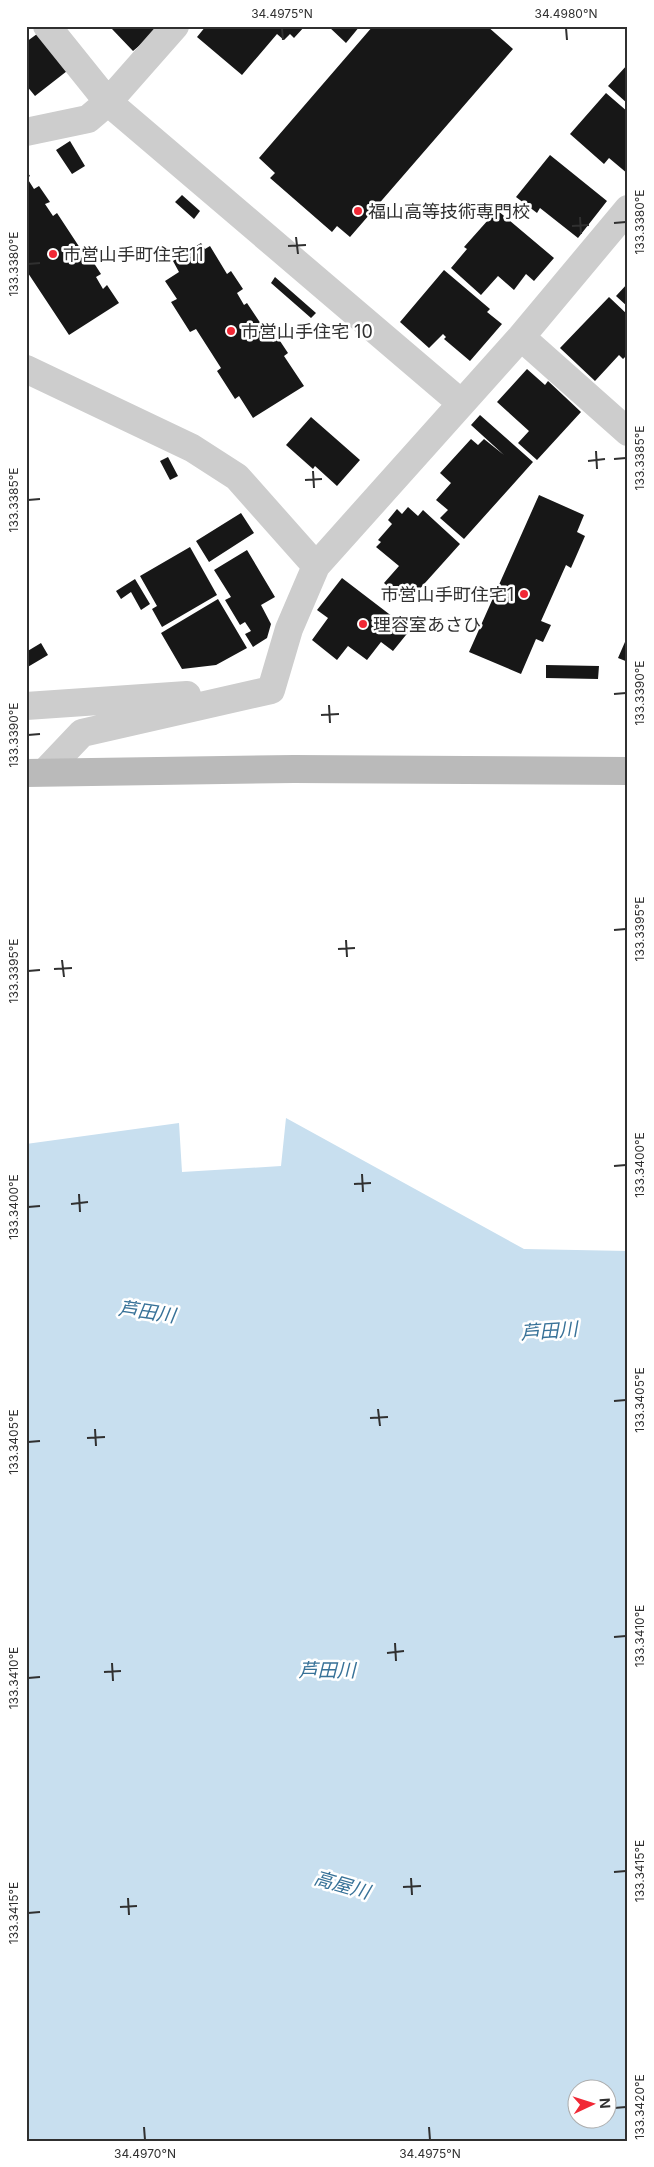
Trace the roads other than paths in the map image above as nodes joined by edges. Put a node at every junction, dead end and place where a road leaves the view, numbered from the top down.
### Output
1 (46, 26) edge
2 (174, 26) edge
3 (108, 102) junction
4 (26, 132) edge
5 (628, 209) edge
6 (522, 338) junction
7 (26, 369) edge
8 (461, 404) junction
9 (628, 432) edge
10 (316, 566) junction
11 (271, 690) junction
12 (26, 706) edge
13 (628, 771) edge
14 (36, 773) edge

1 - 3 street
2 - 3 street
3 - 4 street
3 - 8 street
5 - 6 street
6 - 8 street
6 - 9 street
7 - 10 street
8 - 10 street
10 - 11 street
11 - 12 street
11 - 14 street
13 - 14 street

